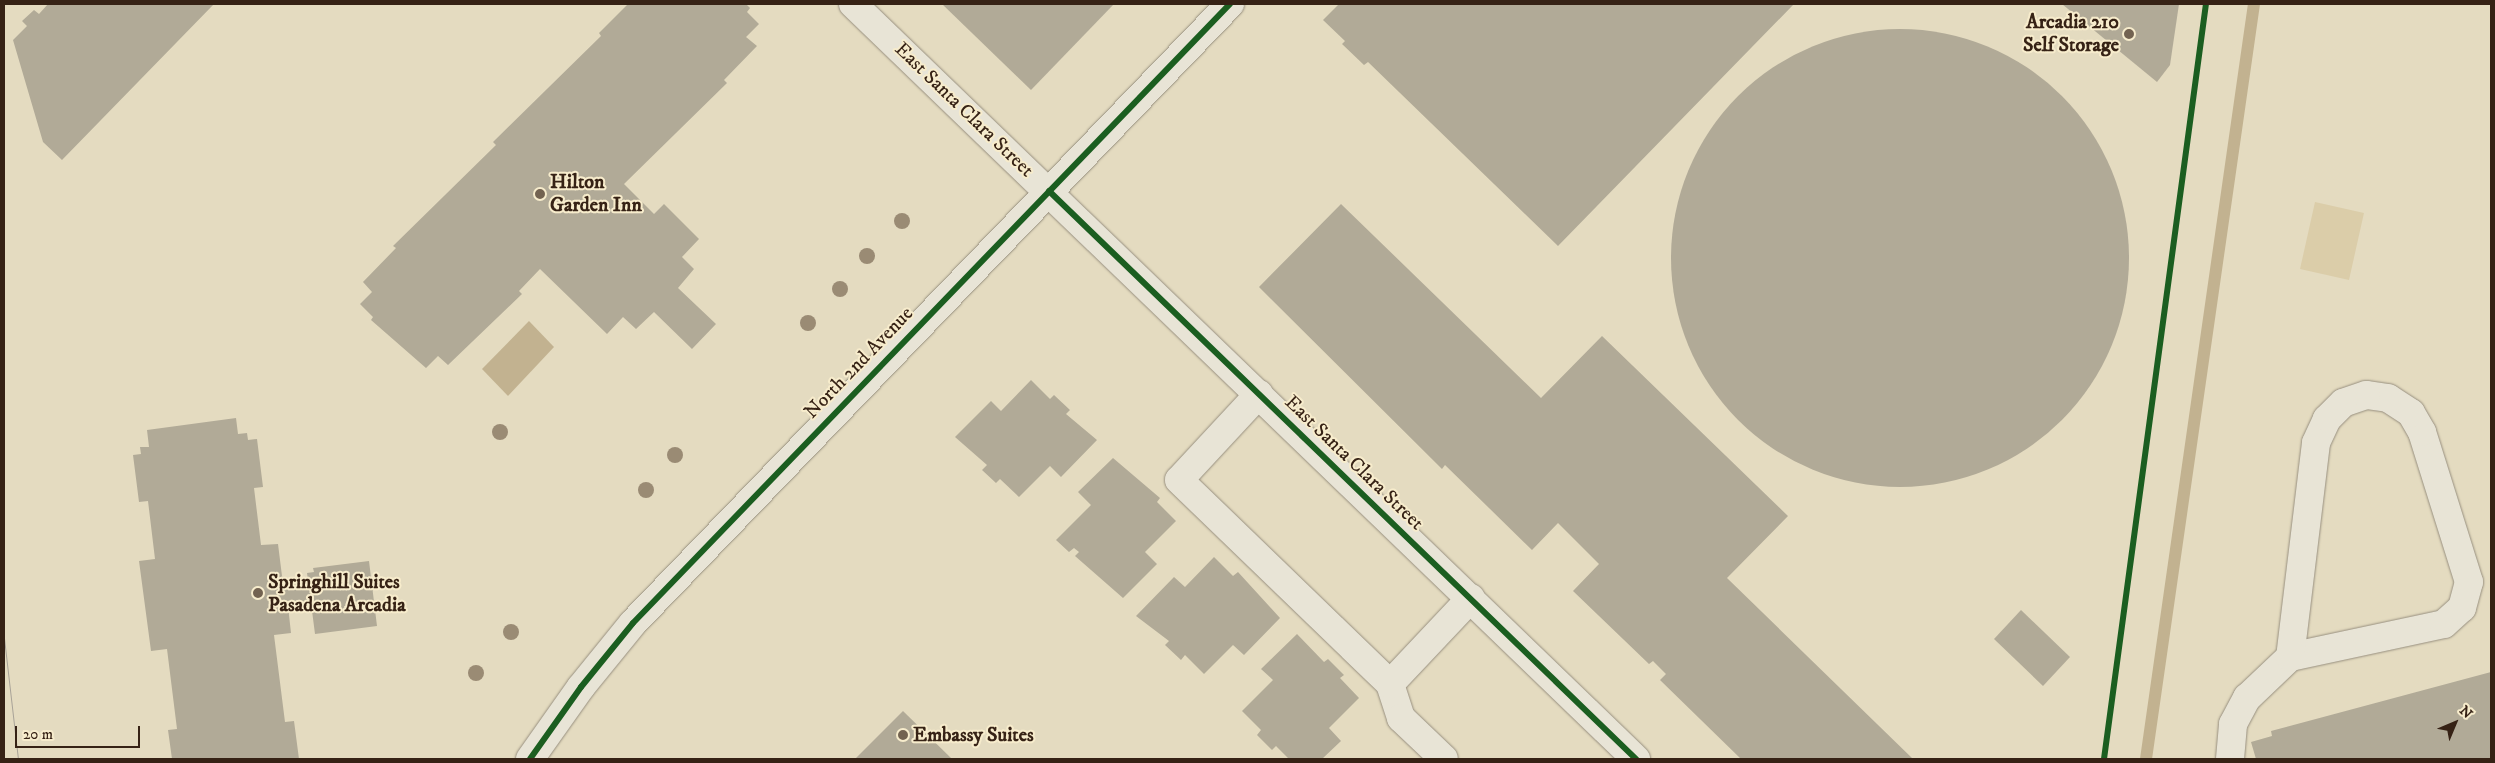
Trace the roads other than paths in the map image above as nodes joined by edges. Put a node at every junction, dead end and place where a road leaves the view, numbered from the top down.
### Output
1 (853, 4) edge
2 (1230, 4) edge
3 (1049, 191) junction
4 (1259, 394) junction
5 (1471, 598) junction
6 (2290, 657) junction
7 (1390, 684) junction
8 (530, 759) edge
9 (1444, 759) edge
10 (1636, 759) edge
11 (2230, 759) edge

1 - 3 street, East Santa Clara Street
2 - 3 street, North 2nd Avenue
3 - 4 street, East Santa Clara Street
3 - 8 street, North 2nd Avenue
4 - 5 street, East Santa Clara Street
4 - 7 street
5 - 7 street
5 - 10 street, East Santa Clara Street
6 - 6 street
6 - 11 street
7 - 9 street

